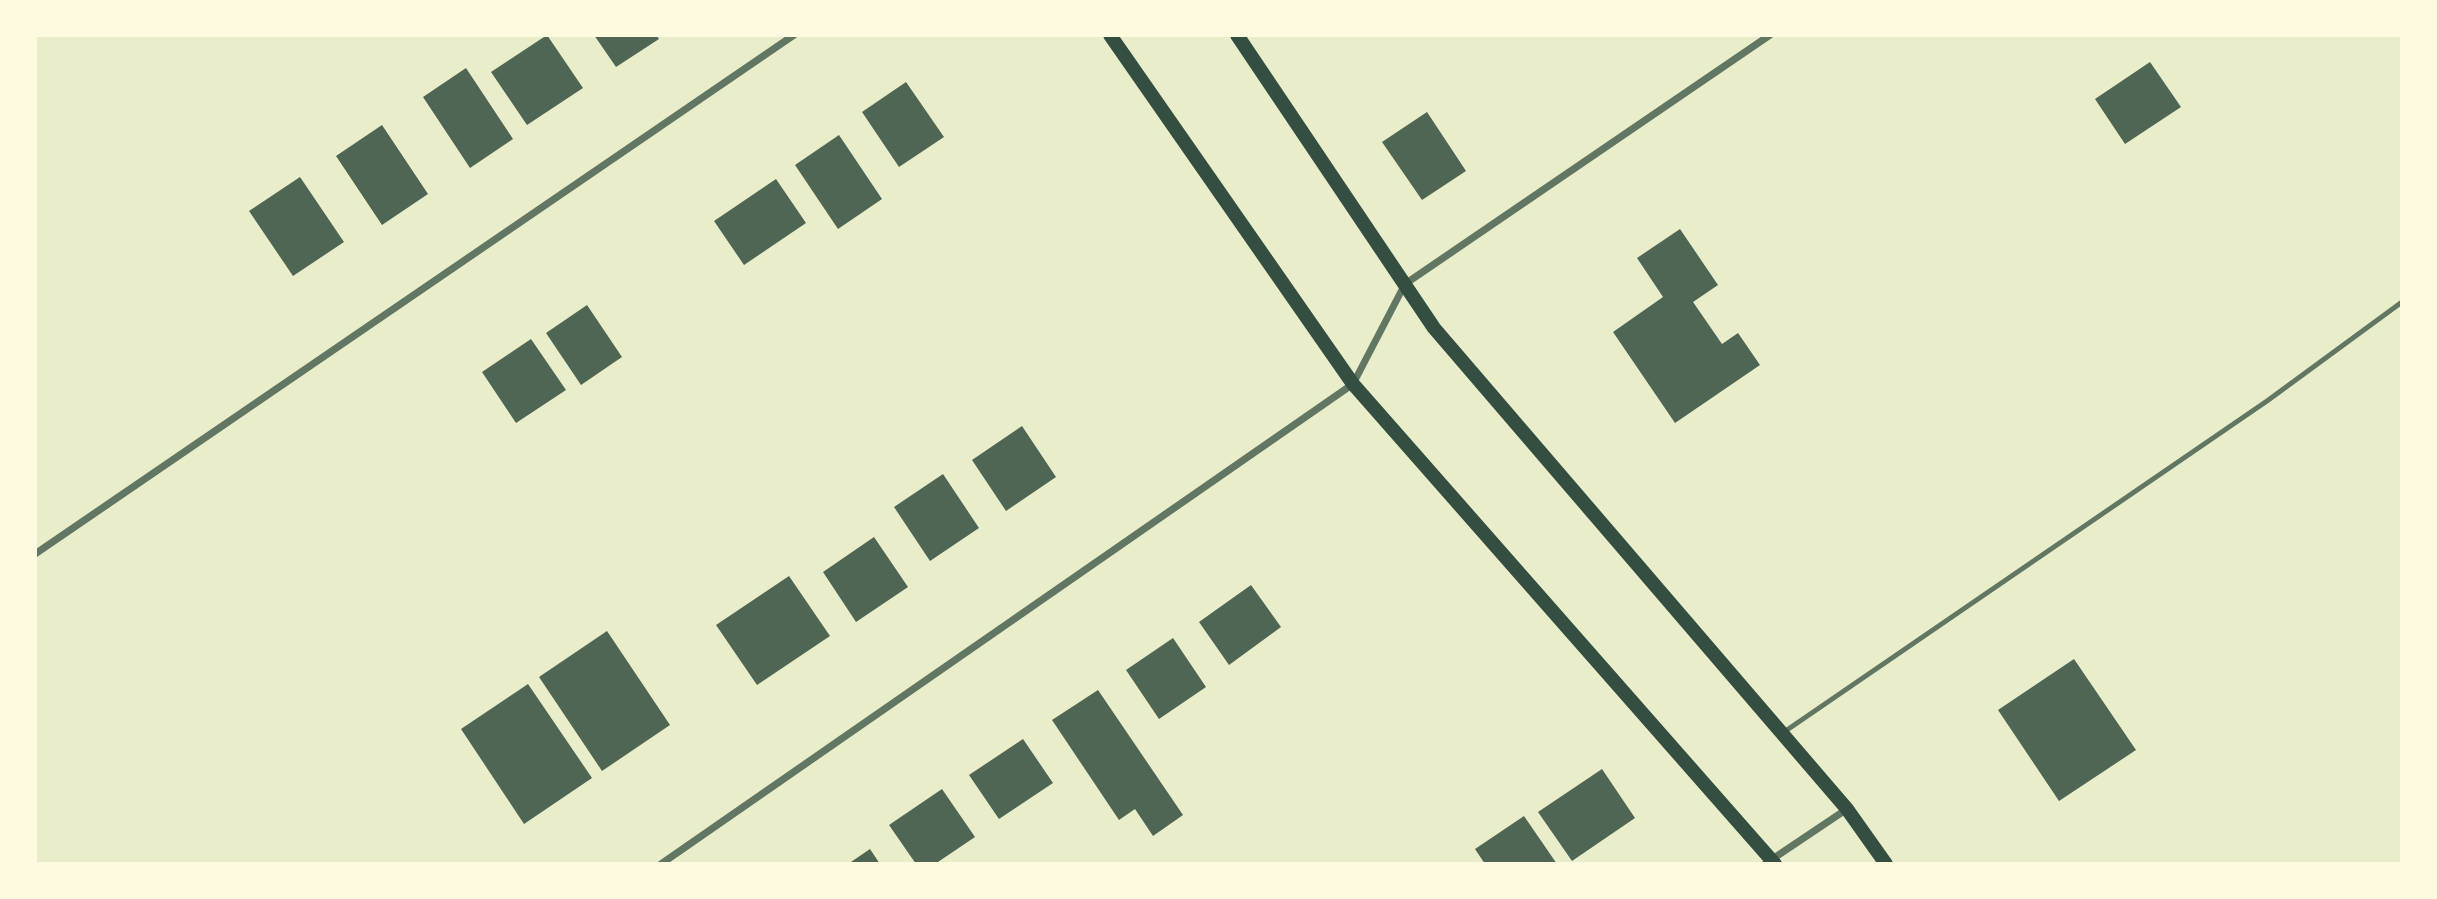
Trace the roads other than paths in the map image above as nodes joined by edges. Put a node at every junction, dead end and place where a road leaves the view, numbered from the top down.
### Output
1 (794, 35) edge
2 (1110, 35) edge
3 (1237, 35) edge
4 (1770, 35) edge
5 (1405, 284) junction
6 (2402, 302) edge
7 (1353, 384) junction
8 (35, 554) edge
9 (1781, 734) junction
10 (1847, 809) junction
11 (1771, 863) edge
12 (661, 864) edge
13 (1886, 864) edge

1 - 8 street
2 - 7 main road
3 - 5 main road
4 - 5 street
5 - 7 street
5 - 9 main road
6 - 9 lane
7 - 11 main road
7 - 12 street
9 - 10 main road
10 - 11 street
10 - 13 main road

